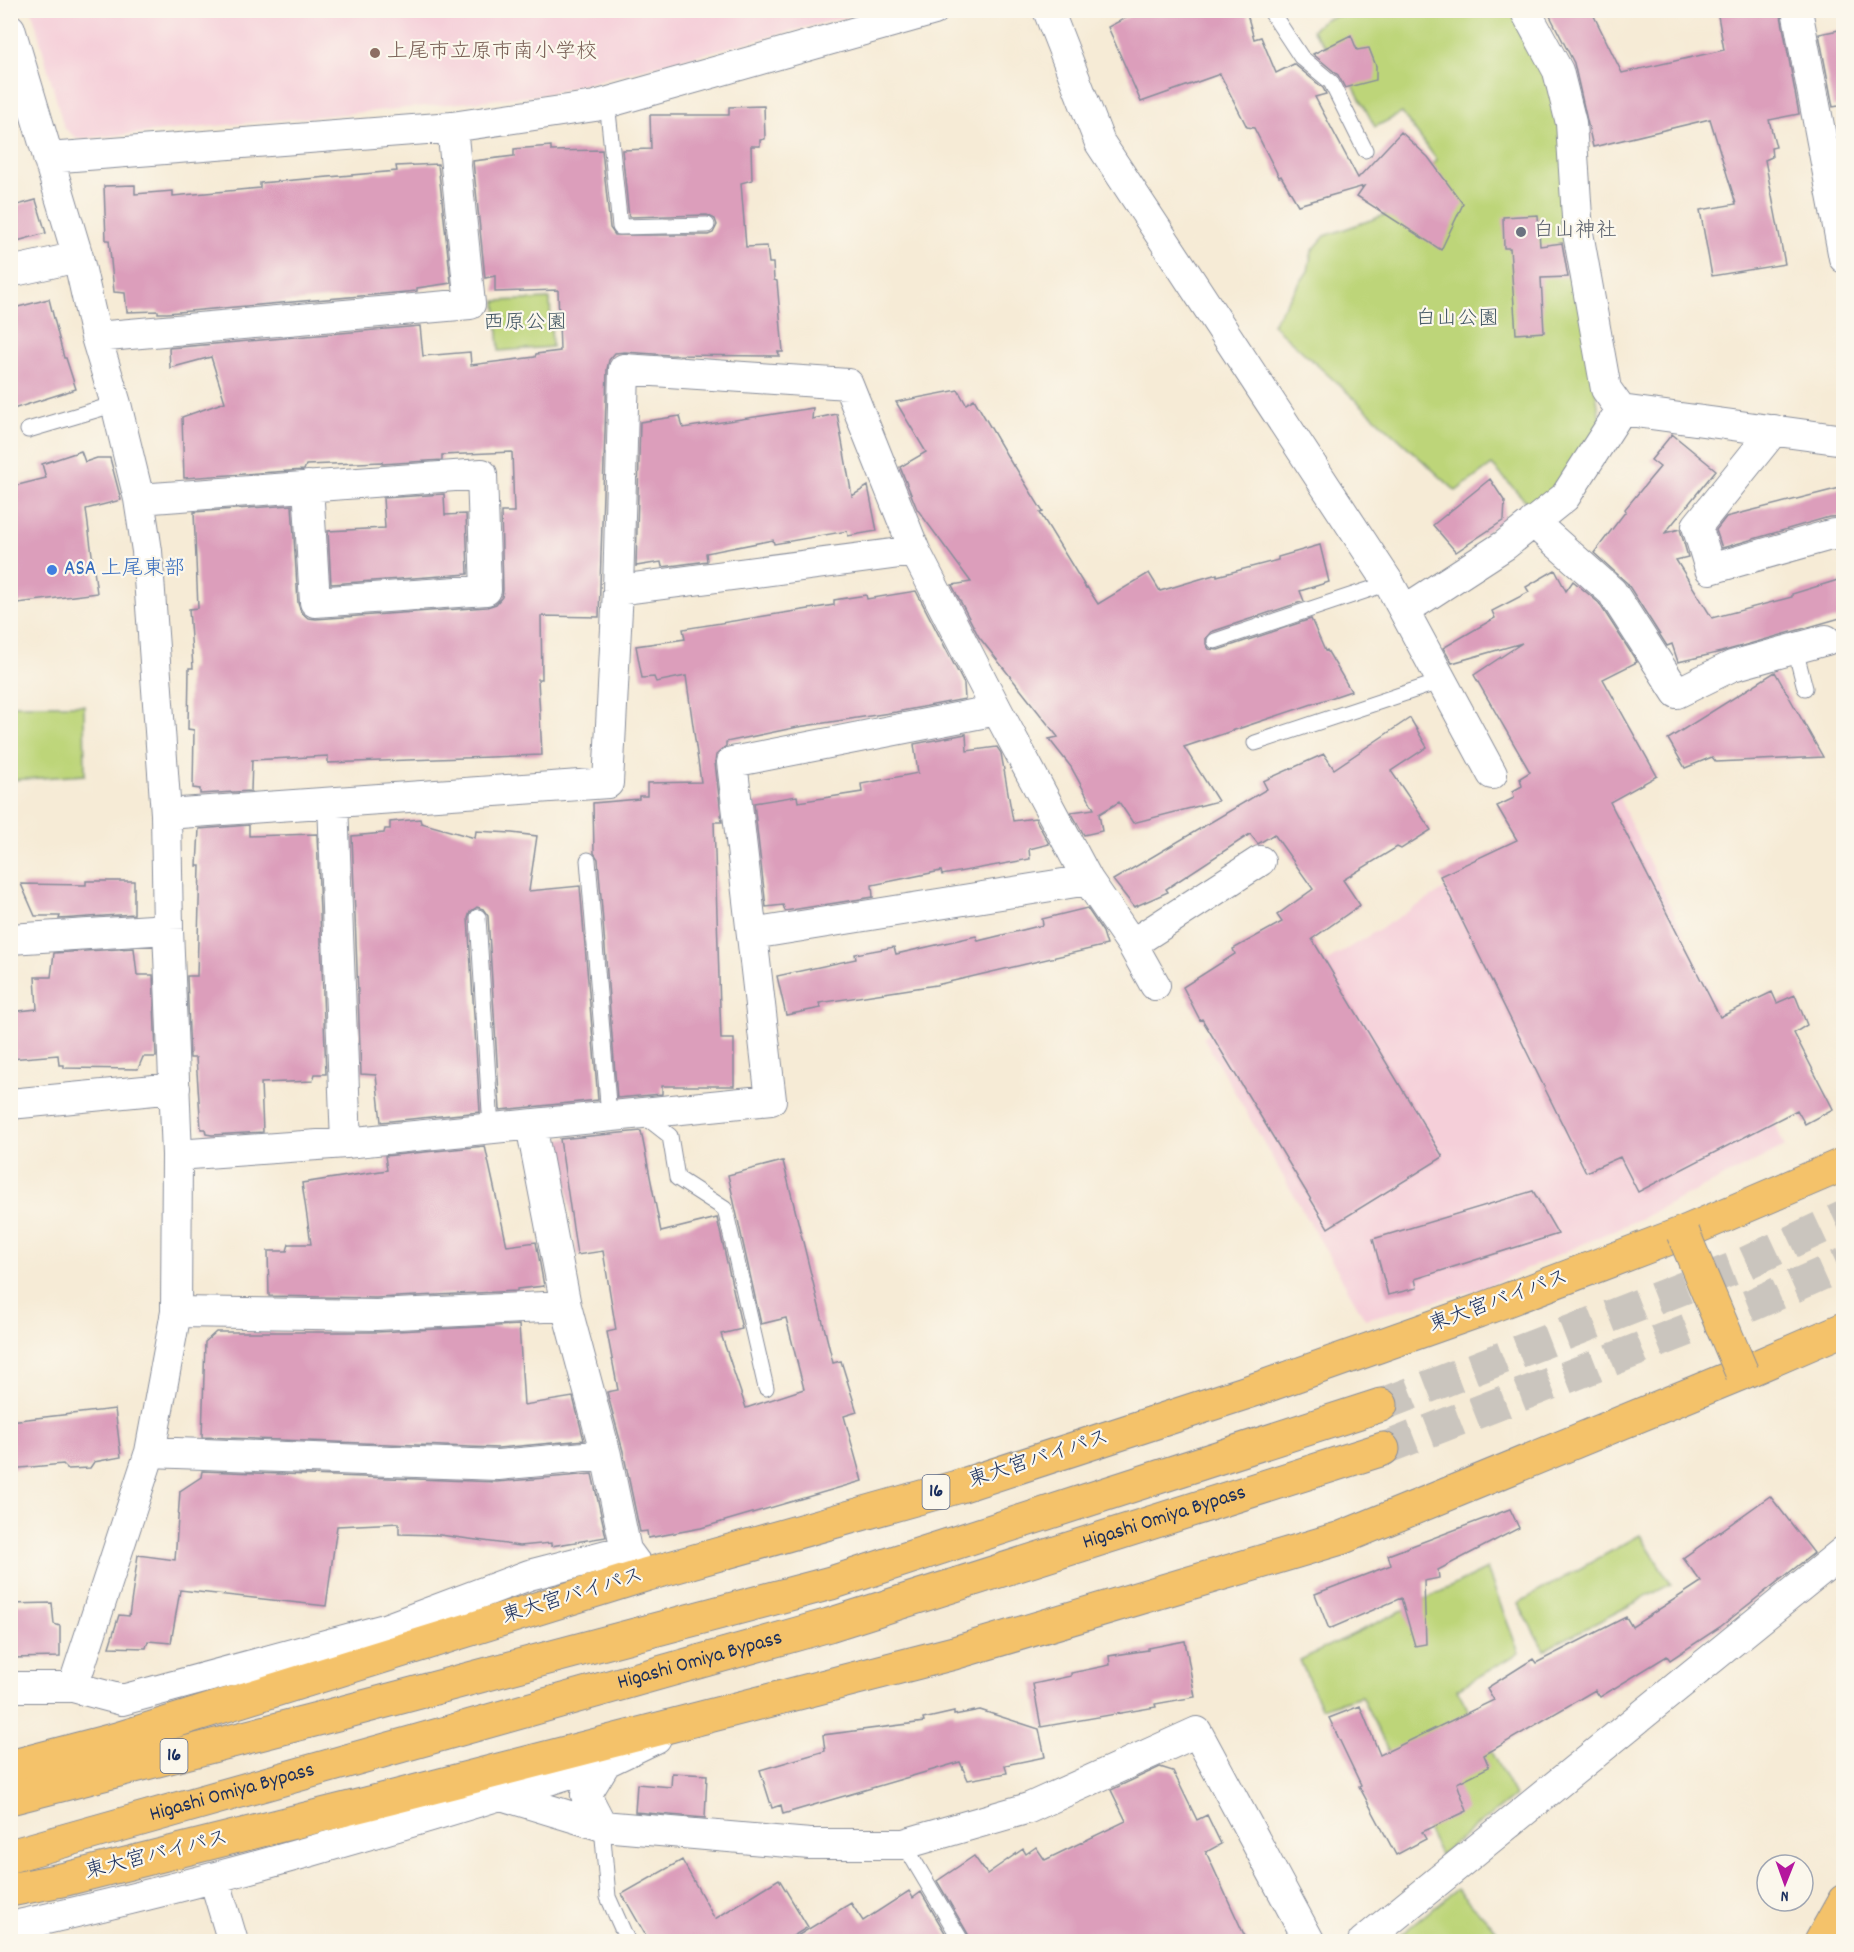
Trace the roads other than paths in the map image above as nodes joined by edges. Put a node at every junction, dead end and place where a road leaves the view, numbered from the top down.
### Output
1 (934, 10) edge
2 (1048, 10) edge
3 (1270, 10) edge
4 (1525, 10) edge
5 (1797, 10) edge
6 (10, 29) edge
7 (607, 102) junction
8 (452, 127) junction
9 (1365, 150) dead end
10 (48, 158) junction
11 (707, 225) dead end
12 (78, 257) junction
13 (1844, 258) edge
14 (10, 272) edge
15 (96, 337) junction
16 (116, 405) junction
17 (1621, 410) junction
18 (28, 430) dead end
19 (1774, 430) junction
20 (1844, 440) edge
21 (308, 486) junction
22 (139, 499) junction
23 (1533, 522) junction
24 (1844, 538) edge
25 (915, 551) junction
26 (1389, 583) junction
27 (618, 590) junction
28 (1404, 610) junction
29 (1826, 640) dead end
30 (1215, 641) dead end
31 (1795, 649) junction
32 (1442, 681) junction
33 (1805, 688) dead end
34 (997, 710) junction
35 (1255, 743) dead end
36 (1492, 774) dead end
37 (333, 803) junction
38 (166, 814) junction
39 (588, 860) dead end
40 (1260, 861) dead end
41 (1088, 880) junction
42 (478, 917) dead end
43 (168, 929) junction
44 (752, 934) junction
45 (10, 939) edge
46 (1132, 944) junction
47 (1155, 985) dead end
48 (175, 1088) junction
49 (10, 1104) edge
50 (639, 1112) junction
51 (609, 1116) junction
52 (531, 1125) junction
53 (491, 1128) junction
54 (346, 1143) junction
55 (177, 1155) junction
56 (1844, 1164) edge
57 (1683, 1233) junction
58 (566, 1306) junction
59 (176, 1312) junction
60 (1844, 1329) edge
61 (1742, 1373) junction
62 (766, 1388) dead end
63 (1381, 1406) tunnel mouth
64 (1383, 1449) tunnel mouth
65 (150, 1452) junction
66 (606, 1455) junction
67 (1844, 1551) edge
68 (635, 1563) junction
69 (10, 1687) edge
70 (73, 1687) junction
71 (699, 1717) junction
72 (606, 1762) junction
73 (10, 1767) edge
74 (501, 1795) junction
75 (10, 1798) edge
76 (602, 1826) junction
77 (904, 1844) junction
78 (10, 1856) edge
79 (214, 1878) junction
80 (10, 1890) edge
81 (1844, 1901) edge
82 (10, 1927) edge
83 (62, 1929) edge
84 (233, 1941) edge
85 (628, 1941) edge
86 (962, 1941) edge
87 (1310, 1941) edge
88 (1363, 1941) edge
89 (1821, 1941) edge

1 - 7 street
2 - 26 street
3 - 9 lane
4 - 17 street
5 - 13 street
6 - 10 street
7 - 8 street
7 - 11 lane
8 - 10 street
8 - 15 street
10 - 12 street
12 - 14 street
12 - 15 street
15 - 16 street
16 - 18 lane
16 - 22 street
17 - 19 street
17 - 23 street
19 - 20 street
19 - 24 street
21 - 21 street
21 - 22 street
22 - 38 street
23 - 28 street
23 - 31 street
25 - 27 street
25 - 27 street
25 - 34 street
26 - 28 street
26 - 30 lane
27 - 37 street
28 - 32 street
29 - 31 street
31 - 33 lane
32 - 35 lane
32 - 36 street
34 - 41 street
34 - 44 street
37 - 38 street
37 - 54 street
38 - 43 street
39 - 51 lane
40 - 46 street
41 - 44 street
41 - 46 street
42 - 53 lane
43 - 45 street
43 - 48 street
44 - 50 street
46 - 47 street
48 - 49 street
48 - 55 street
50 - 51 street
50 - 62 lane
51 - 52 street
52 - 53 street
52 - 58 street
53 - 54 street
54 - 55 street
55 - 59 street
56 - 57 main road, 東大宮バイパス / 16
57 - 61 main road, bridge
57 - 68 main road, 東大宮バイパス / 16
58 - 59 street
58 - 66 street
59 - 65 street
60 - 61 main road, 東大宮バイパス
61 - 71 main road, 東大宮バイパス
63 - 75 main road, Higashi Omiya Bypass / 16
64 - 78 main road, Higashi Omiya Bypass
65 - 66 street
65 - 70 street
66 - 68 street
67 - 88 street
68 - 70 street
68 - 73 main road, 東大宮バイパス / 16
69 - 70 street
71 - 72 street
71 - 80 main road, 東大宮バイパス
72 - 74 street
72 - 76 street
74 - 76 street
74 - 79 street
76 - 77 street
76 - 85 lane
77 - 86 lane
77 - 87 street
79 - 83 street
79 - 84 street
81 - 89 main road
82 - 83 street

